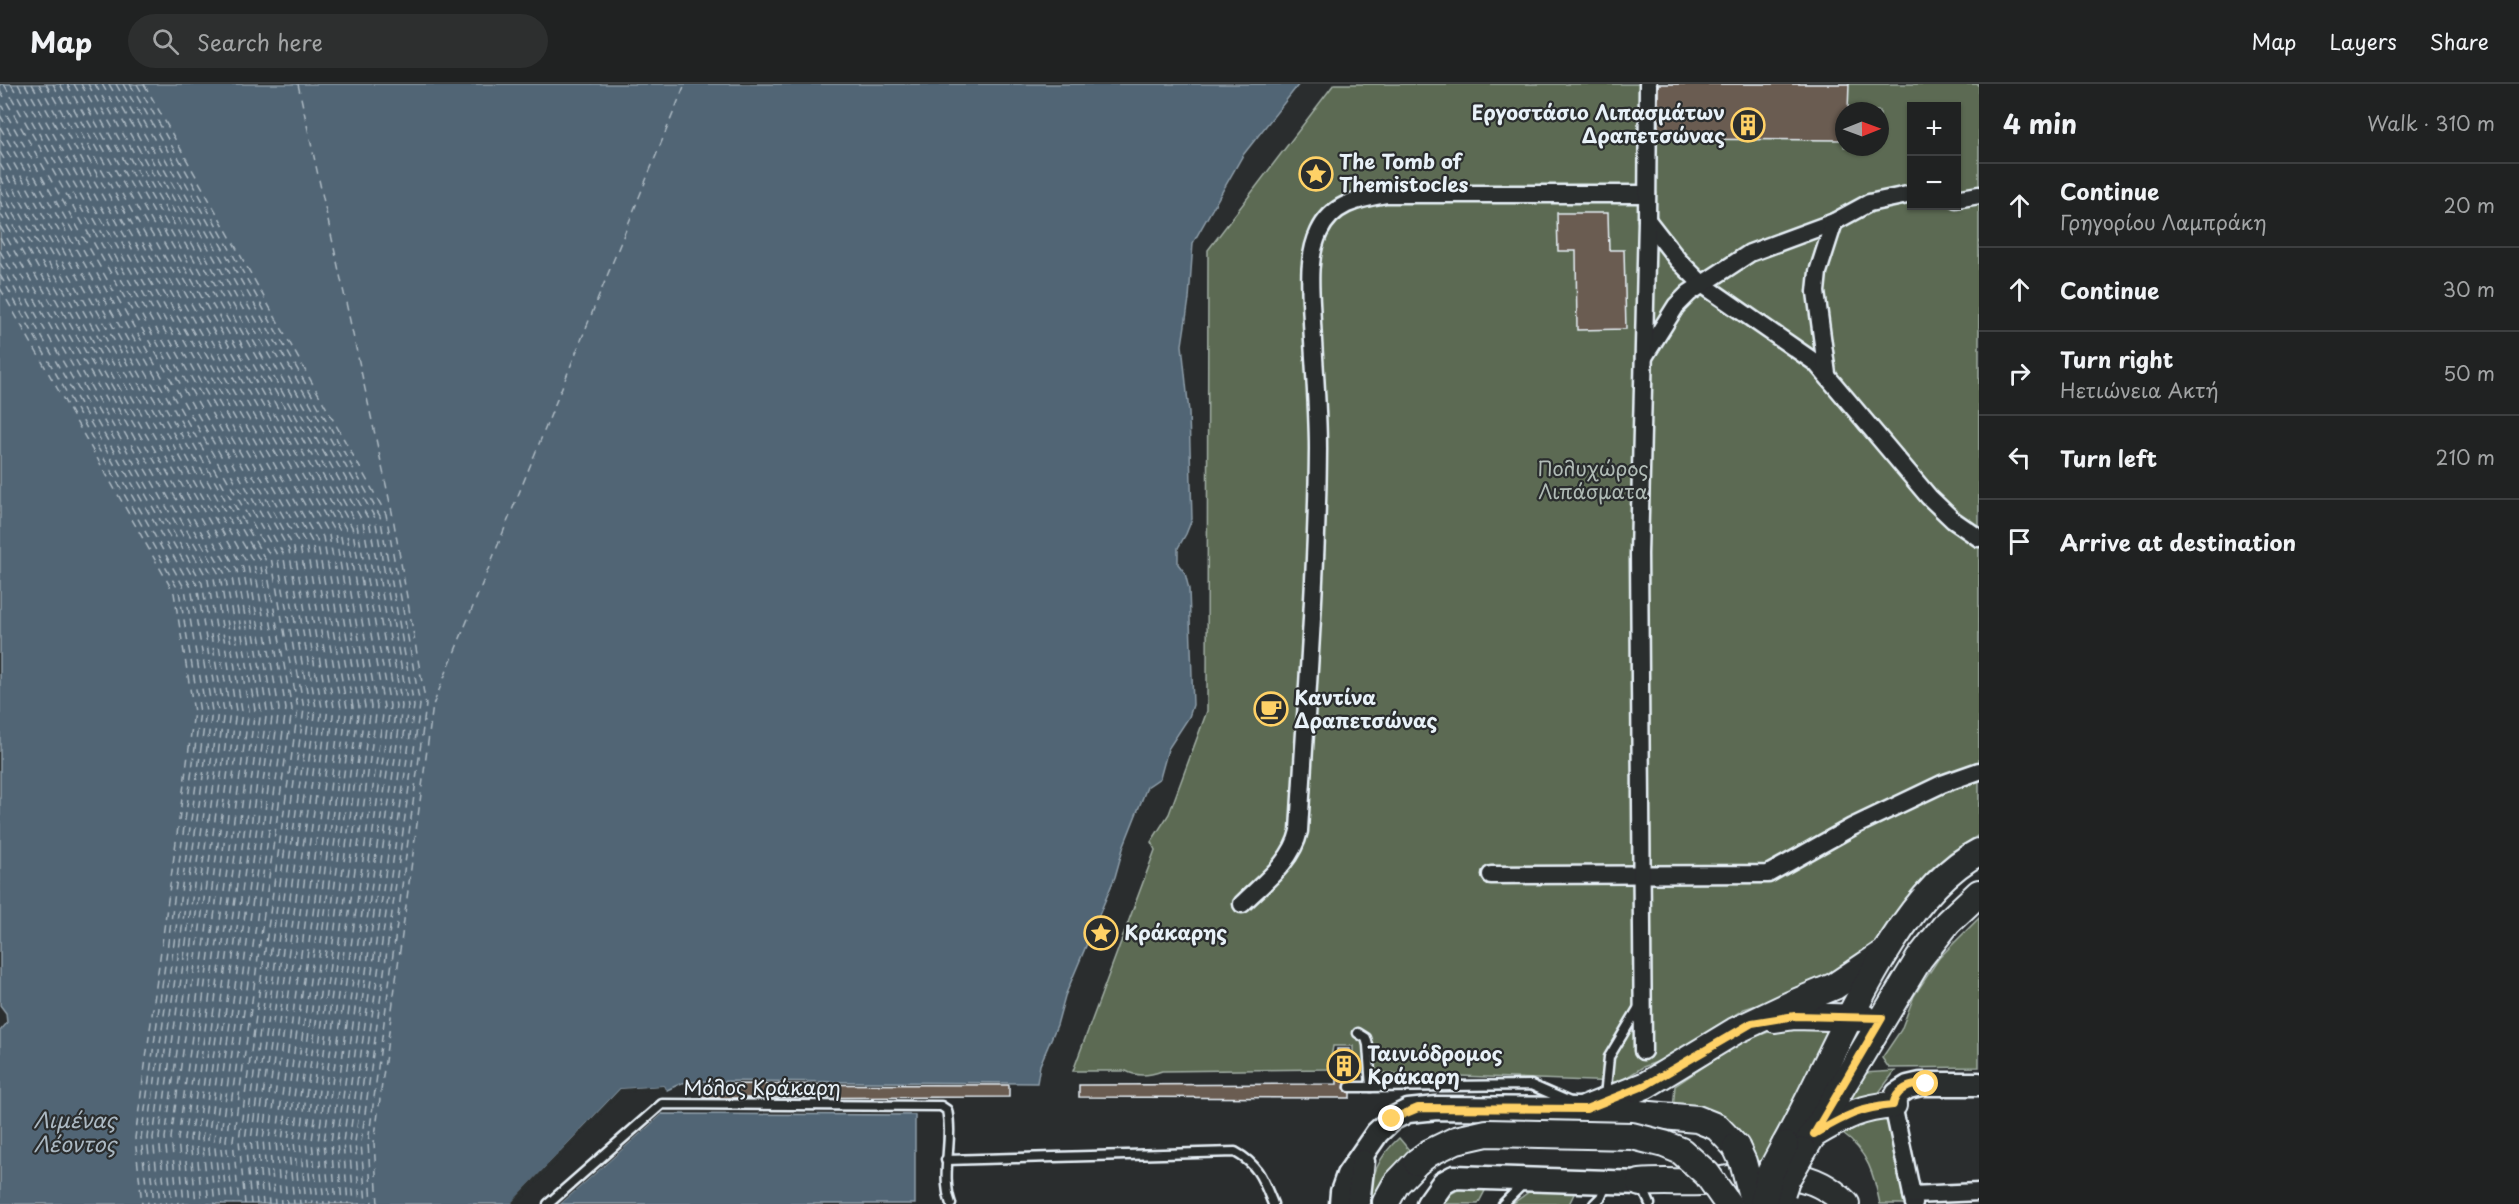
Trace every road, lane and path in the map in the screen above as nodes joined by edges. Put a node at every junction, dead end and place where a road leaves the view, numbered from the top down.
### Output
1 (1648, 84) edge
2 (1647, 194) junction
3 (1907, 195) edge
4 (1979, 195) edge
5 (1961, 198) edge
6 (1647, 220) junction
7 (1834, 222) junction
8 (1702, 284) junction
9 (1644, 357) junction
10 (1827, 374) junction
11 (1979, 538) edge
12 (1979, 771) edge
13 (1979, 852) edge
14 (1491, 874) dead end
15 (1641, 874) junction
16 (1979, 894) edge
17 (1242, 904) dead end
18 (1886, 952) junction
19 (1643, 1002) junction
20 (1850, 1018) junction
21 (1882, 1018) junction
22 (1752, 1023) junction
23 (1358, 1033) dead end
24 (1643, 1051) dead end
25 (1979, 1084) edge
26 (1350, 1087) dead end
27 (1371, 1088) junction
28 (1893, 1105) junction
29 (1596, 1106) junction
30 (1801, 1144) junction
31 (1365, 1154) junction
32 (946, 1160) junction
33 (1526, 1180) junction
34 (1607, 1183) junction
35 (1979, 1192) edge
36 (1645, 1194) edge
37 (1913, 1200) edge
38 (1386, 1203) edge
39 (548, 1204) edge
40 (951, 1204) edge
41 (1273, 1204) edge
42 (1341, 1204) edge
43 (1358, 1204) edge
44 (1428, 1204) edge
45 (1503, 1204) edge
46 (1594, 1204) edge
47 (1728, 1204) edge
48 (1754, 1204) edge
49 (1763, 1204) edge
50 (1779, 1204) edge
51 (1846, 1204) edge

1 - 2 street
2 - 6 street
2 - 17 street
3 - 7 street
4 - 5 street
6 - 8 street
6 - 9 street
7 - 8 street
7 - 10 street
8 - 9 street
8 - 10 street
9 - 15 street
10 - 11 street
12 - 15 street
13 - 18 main road
14 - 15 street
15 - 19 street
16 - 21 main road
18 - 20 main road
18 - 22 main road
19 - 24 street
19 - 29 lane
20 - 21 main road
20 - 22 main road
20 - 30 main road
21 - 30 main road
22 - 29 main road
23 - 27 lane
25 - 28 street
26 - 27 lane
27 - 29 lane
28 - 30 main road
28 - 37 street
29 - 31 street
29 - 48 main road, bridge
30 - 49 main road, bridge
30 - 50 main road, bridge
31 - 42 street
31 - 43 street
32 - 39 lane, Μόλος Κράκαρη
32 - 40 lane
32 - 41 lane
33 - 34 street
33 - 44 street
33 - 45 lane
34 - 36 street
34 - 46 lane
35 - 37 street
36 - 51 main road
38 - 47 main road, bridge

